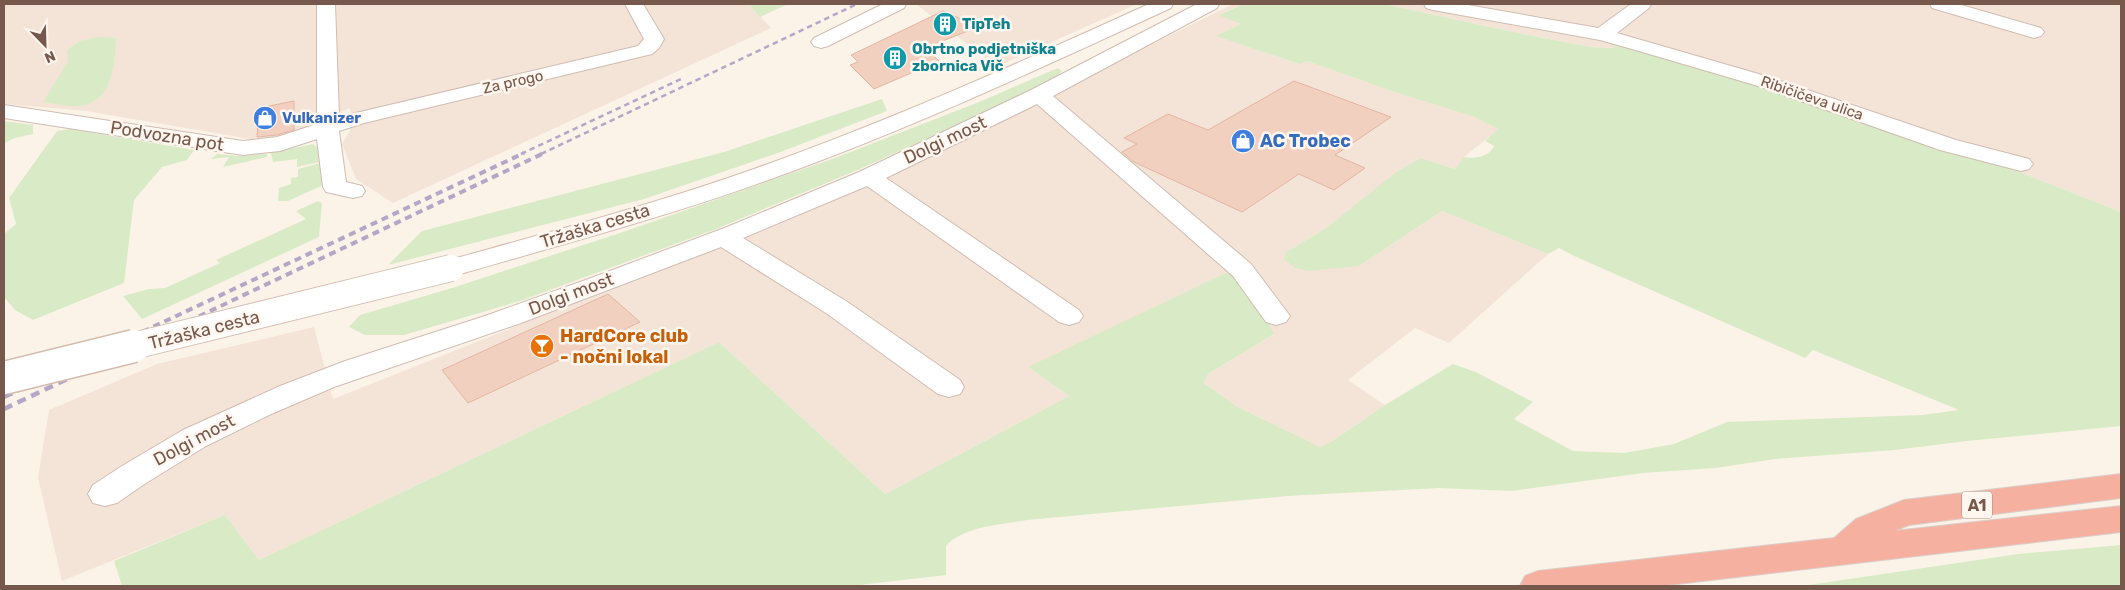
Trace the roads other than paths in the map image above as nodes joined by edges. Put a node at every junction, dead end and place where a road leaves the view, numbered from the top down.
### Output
1 (326, 4) edge
2 (634, 4) edge
3 (897, 4) edge
4 (1164, 4) edge
5 (1210, 4) edge
6 (1433, 4) edge
7 (1642, 4) edge
8 (1939, 4) edge
9 (2034, 32) dead end
10 (1602, 35) junction
11 (821, 42) dead end
12 (1039, 95) junction
13 (4, 112) edge
14 (328, 128) junction
15 (2021, 164) dead end
16 (868, 176) junction
17 (353, 191) dead end
18 (723, 237) junction
19 (1069, 316) dead end
20 (1276, 316) dead end
21 (4, 378) edge
22 (948, 387) dead end
23 (2121, 486) edge
24 (105, 494) dead end
25 (2121, 519) edge
26 (1843, 551) junction
27 (1538, 586) edge

1 - 14 street
2 - 14 street, Za progo
3 - 11 street
4 - 21 street, Tržaška cesta, bridge
5 - 12 street, Dolgi most
6 - 10 street, Ribičičeva ulica
7 - 10 street
8 - 9 street
10 - 15 street, Ribičičeva ulica
12 - 16 street, Dolgi most
12 - 20 street
13 - 14 street, Podvozna pot
14 - 17 street
16 - 18 street, Dolgi most
16 - 19 street
18 - 22 street
18 - 24 street, Dolgi most
23 - 26 highway, A1
25 - 26 highway
26 - 27 highway

